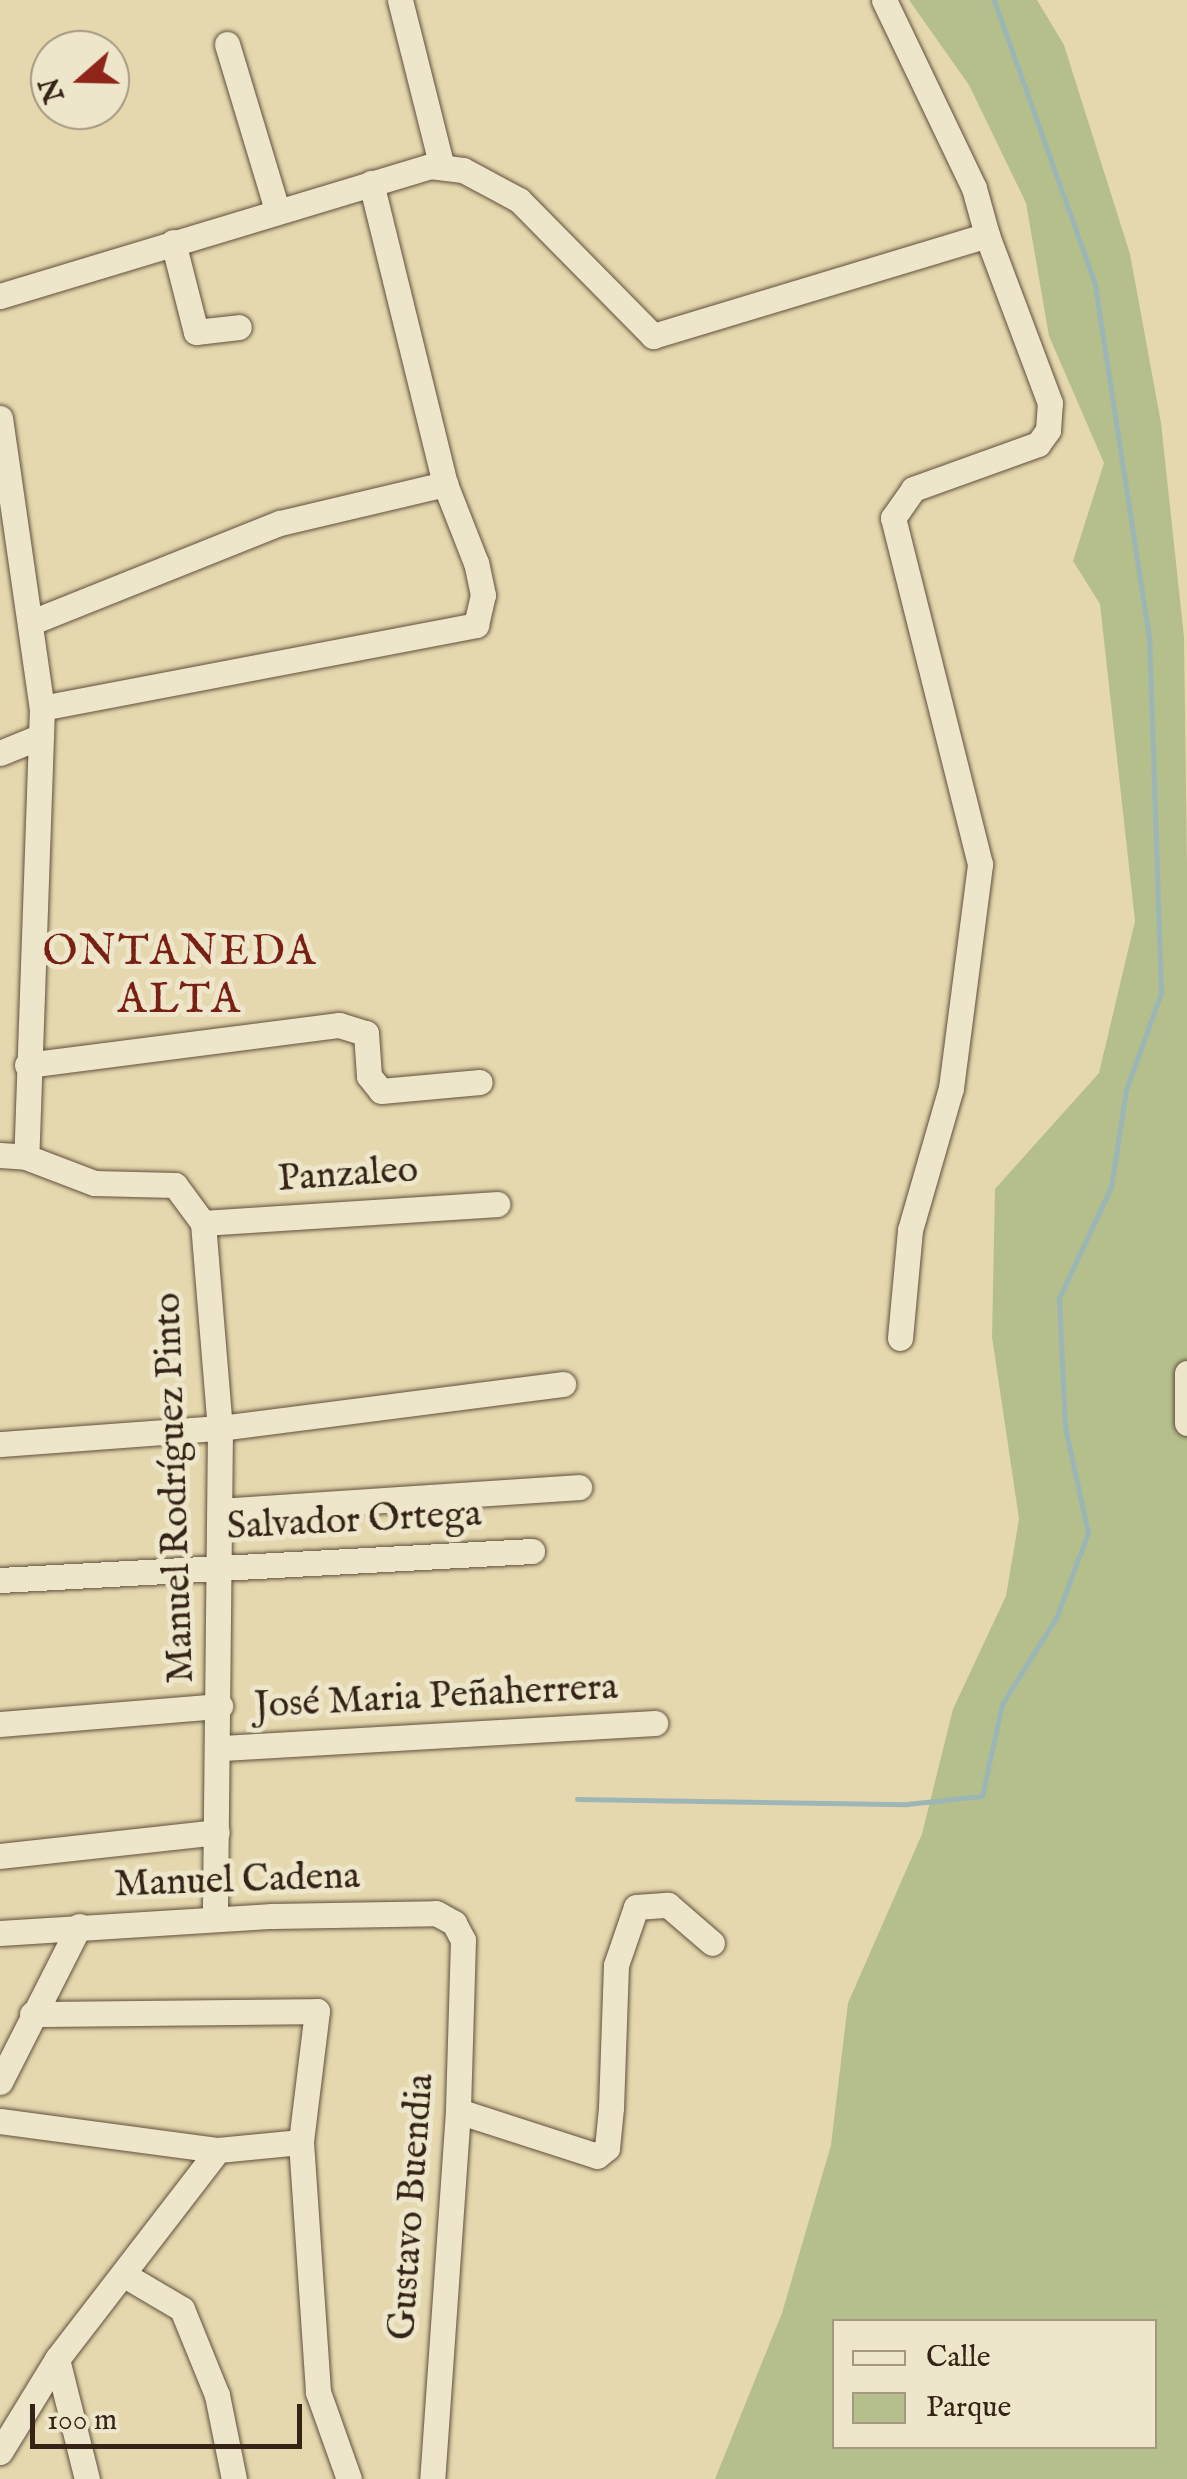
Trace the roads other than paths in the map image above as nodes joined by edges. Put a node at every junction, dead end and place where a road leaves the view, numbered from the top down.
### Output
1 (400, 0) edge
2 (884, 0) edge
3 (227, 44) dead end
4 (442, 167) junction
5 (371, 183) junction
6 (277, 210) junction
7 (987, 235) junction
8 (173, 242) junction
9 (0, 296) edge
10 (239, 327) dead end
11 (0, 418) edge
12 (445, 484) junction
13 (32, 622) junction
14 (42, 708) junction
15 (39, 737) junction
16 (0, 754) edge
17 (27, 1065) junction
18 (480, 1082) dead end
19 (13, 1156) edge
20 (497, 1204) dead end
21 (203, 1223) junction
22 (900, 1338) dead end
23 (1187, 1374) edge
24 (564, 1384) dead end
25 (1187, 1423) edge
26 (220, 1428) junction
27 (0, 1444) edge
28 (579, 1487) dead end
29 (220, 1511) junction
30 (532, 1551) dead end
31 (218, 1565) junction
32 (0, 1580) edge
33 (220, 1706) junction
34 (656, 1723) dead end
35 (0, 1724) edge
36 (222, 1748) junction
37 (217, 1832) junction
38 (0, 1856) edge
39 (215, 1918) junction
40 (80, 1926) junction
41 (0, 1933) edge
42 (464, 1940) joint
43 (712, 1942) dead end
44 (32, 2014) junction
45 (0, 2082) edge
46 (458, 2111) junction
47 (0, 2121) edge
48 (301, 2142) junction
49 (218, 2150) junction
50 (126, 2276) junction
51 (57, 2359) junction
52 (0, 2452) edge
53 (87, 2479) edge
54 (234, 2479) edge
55 (349, 2479) edge
56 (432, 2479) edge

1 - 4 street
2 - 7 street
3 - 6 street
4 - 5 street
4 - 7 street
5 - 6 street
5 - 12 street
6 - 8 street
7 - 22 street
8 - 9 street
8 - 10 street
11 - 13 street
12 - 13 street
12 - 14 street
13 - 14 street
14 - 15 street
15 - 16 street
15 - 17 street
17 - 18 street
17 - 19 street
19 - 21 street
20 - 21 street, Panzaleo
21 - 26 street, Manuel Rodríguez Pinto
23 - 25 street
24 - 26 street
26 - 27 street
26 - 29 street, Manuel Rodríguez Pinto
28 - 29 street
29 - 31 street, Manuel Rodríguez Pinto
30 - 31 street, Salvador Ortega
31 - 32 street, Salvador Ortega
31 - 33 street, Manuel Rodríguez Pinto
33 - 35 street, José Maria Peñaherrera
33 - 36 street, Manuel Rodríguez Pinto
34 - 36 street, José Maria Peñaherrera
36 - 37 street, Manuel Rodríguez Pinto
37 - 38 street
37 - 39 street, Manuel Rodríguez Pinto
39 - 40 street, Manuel Cadena
39 - 42 street, Manuel Cadena
40 - 41 street, Manuel Cadena
40 - 44 street
42 - 46 street, Gustavo Buendia
43 - 46 street
44 - 45 street
44 - 48 street
46 - 56 street, Gustavo Buendia
47 - 49 street
48 - 49 street
48 - 55 street
49 - 50 street
50 - 51 street
50 - 54 street
51 - 52 street
51 - 53 street

